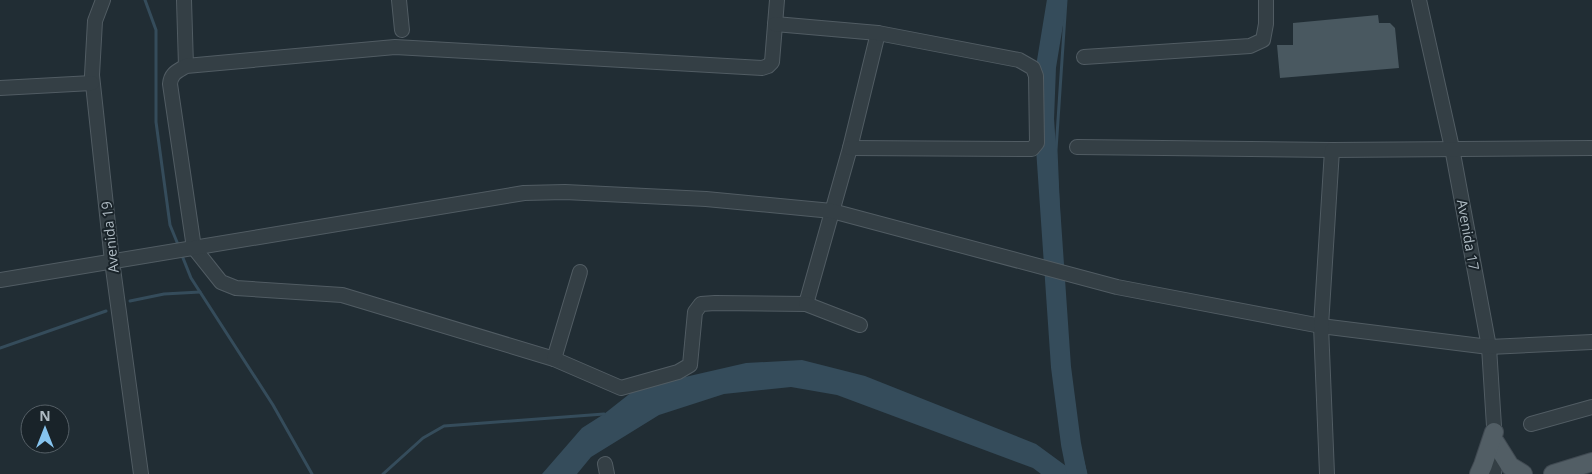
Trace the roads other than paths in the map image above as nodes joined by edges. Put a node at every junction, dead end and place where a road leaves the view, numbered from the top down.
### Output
1 (103, 0) edge
2 (184, 0) edge
3 (399, 0) edge
4 (777, 0) edge
5 (1266, 0) edge
6 (1419, 0) edge
7 (775, 24) junction
8 (402, 30) dead end
9 (878, 33) junction
10 (1084, 57) dead end
11 (186, 66) junction
12 (92, 83) junction
13 (0, 88) edge
14 (1076, 147) dead end
15 (850, 148) junction
16 (1452, 148) junction
17 (1592, 148) edge
18 (1332, 150) junction
19 (832, 211) junction
20 (194, 248) junction
21 (112, 261) junction
22 (580, 272) dead end
23 (0, 280) edge
24 (806, 304) junction
25 (860, 325) dead end
26 (1321, 326) junction
27 (1592, 342) edge
28 (1489, 347) junction
29 (554, 359) junction
30 (1592, 407) edge
31 (1531, 424) dead end
32 (1494, 437) junction
33 (1592, 462) edge
34 (141, 474) edge
35 (1327, 474) edge
36 (1478, 474) edge
37 (1494, 474) edge
38 (1523, 474) edge
39 (1553, 474) edge

1 - 12 street, Avenida 19
2 - 11 street
3 - 8 street
4 - 7 street
5 - 10 street
6 - 16 street, Avenida 17
7 - 9 street
7 - 11 street
9 - 15 street
9 - 15 street
11 - 20 street
12 - 13 street
12 - 21 street, Avenida 19
14 - 18 street
15 - 19 street
16 - 17 street
16 - 18 street
16 - 28 street, Avenida 17
18 - 26 street
19 - 20 street
19 - 24 street
19 - 26 street
20 - 21 street
20 - 29 street
21 - 23 street
21 - 34 street, Avenida 19
22 - 29 street
24 - 25 street
24 - 29 street
26 - 28 street
26 - 35 street
27 - 28 street
28 - 32 street, Avenida 17
30 - 31 street
32 - 36 main road
32 - 37 street, Avenida 17
32 - 38 main road
33 - 39 main road

